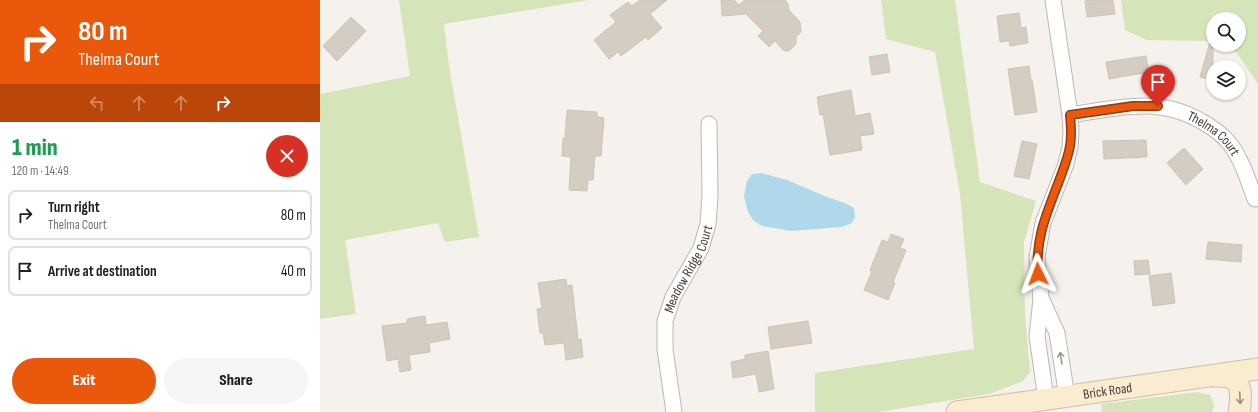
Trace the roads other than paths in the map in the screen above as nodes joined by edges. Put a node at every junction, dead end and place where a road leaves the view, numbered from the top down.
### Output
1 (1053, 0) edge
2 (1070, 115) junction
3 (709, 124) dead end
4 (1255, 200) dead end
5 (1041, 299) junction
6 (1258, 369) edge
7 (1212, 375) junction
8 (1067, 396) junction
9 (1046, 400) junction
10 (674, 412) edge
11 (957, 412) edge
12 (1239, 412) edge

1 - 2 street
2 - 4 street, Thelma Court
2 - 5 street
3 - 10 street, Meadow Ridge Court
8 -> 5 street
5 - 9 street
6 - 7 street, Brick Road
7 - 8 street, Brick Road
7 -> 12 street
8 - 9 street, Brick Road
9 - 11 street, Brick Road

